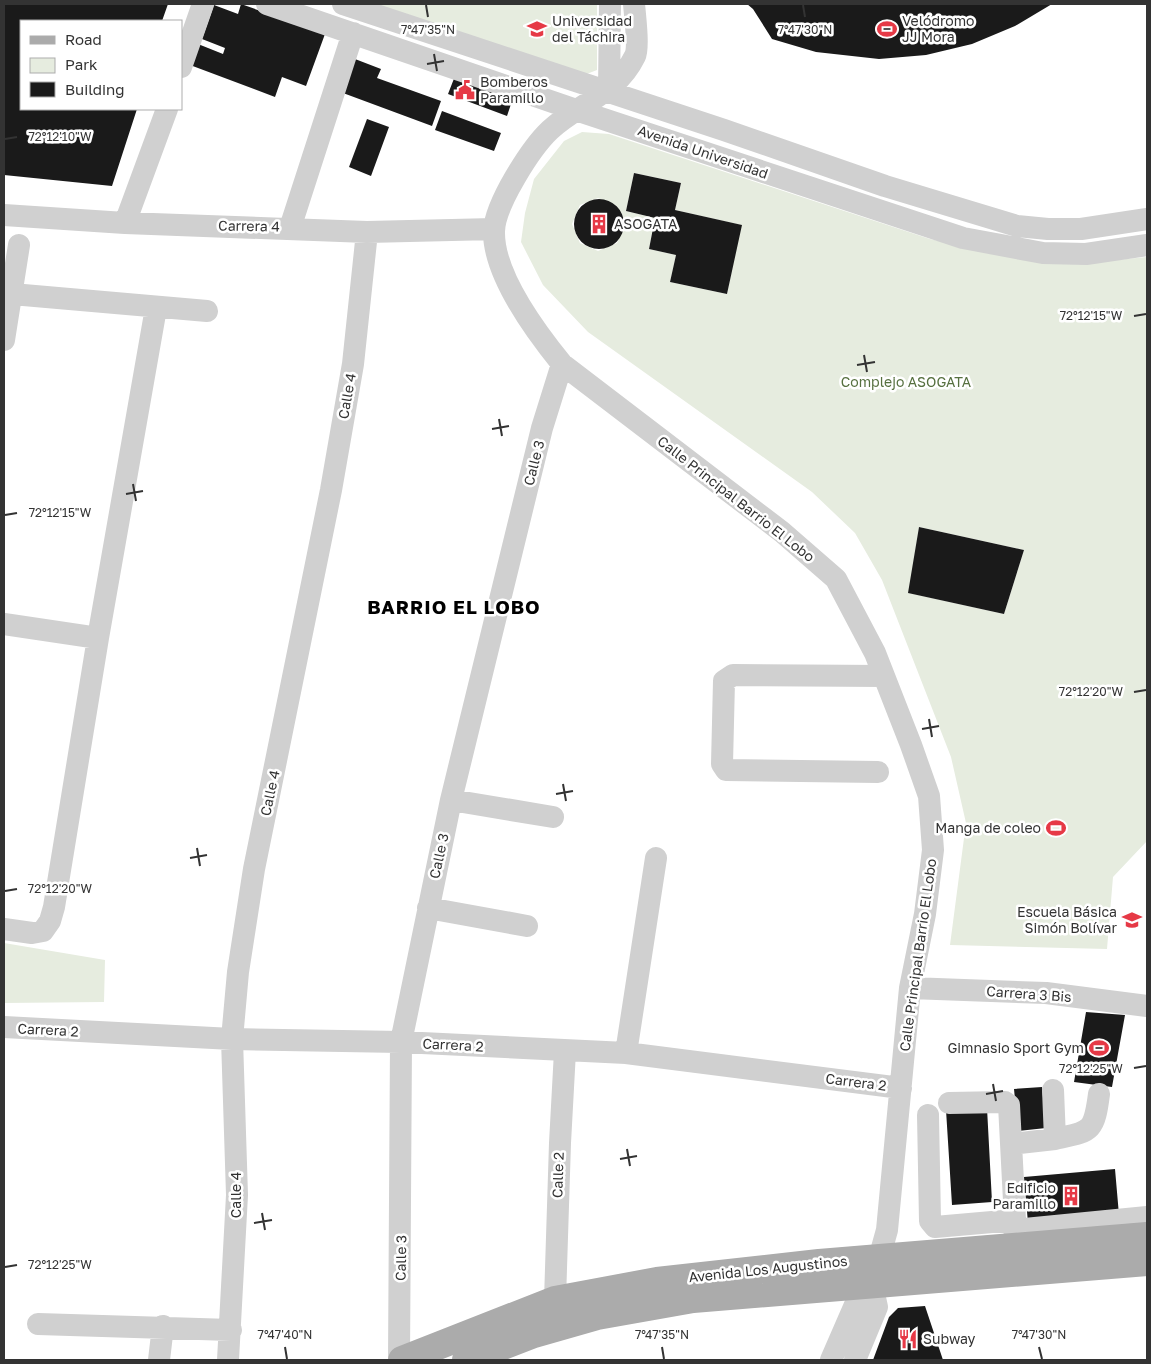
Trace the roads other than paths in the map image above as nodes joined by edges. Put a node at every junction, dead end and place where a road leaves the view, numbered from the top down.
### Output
1 (203, 4) edge
2 (267, 4) edge
3 (343, 4) edge
4 (610, 4) edge
5 (634, 4) edge
6 (353, 33) junction
7 (182, 64) edge
8 (609, 91) junction
9 (166, 110) edge
10 (576, 110) junction
11 (4, 216) edge
12 (1147, 220) edge
13 (125, 223) junction
14 (290, 228) junction
15 (494, 229) junction
16 (367, 232) junction
17 (19, 245) dead end
18 (1147, 245) edge
19 (12, 294) junction
20 (156, 308) junction
21 (207, 311) dead end
22 (4, 340) edge
23 (562, 364) junction
24 (4, 624) edge
25 (98, 638) junction
26 (884, 676) junction
27 (878, 772) dead end
28 (451, 800) junction
29 (553, 817) dead end
30 (656, 858) dead end
31 (428, 908) junction
32 (527, 926) dead end
33 (4, 928) edge
34 (910, 988) junction
35 (1147, 1006) edge
36 (4, 1027) edge
37 (232, 1039) junction
38 (402, 1042) junction
39 (565, 1051) junction
40 (626, 1053) junction
41 (900, 1088) junction
42 (1053, 1090) dead end
43 (1099, 1094) dead end
44 (949, 1103) dead end
45 (928, 1116) dead end
46 (1055, 1139) junction
47 (1012, 1144) junction
48 (1147, 1217) edge
49 (1015, 1232) junction
50 (1147, 1236) edge
51 (881, 1257) junction
52 (1147, 1262) edge
53 (872, 1284) junction
54 (555, 1300) junction
55 (38, 1324) dead end
56 (164, 1326) junction
57 (231, 1330) junction
58 (159, 1360) edge
59 (228, 1360) edge
60 (400, 1360) edge
61 (466, 1360) edge
62 (831, 1360) edge
63 (855, 1360) edge

1 - 7 street
2 - 6 street, Avenida Universidad
3 - 8 street, Avenida Universidad
4 - 8 street
5 - 8 street
6 - 10 street, Avenida Universidad
6 - 14 street
8 - 10 street, Calle Principal Barrio El Lobo
8 - 12 street, Avenida Universidad
9 - 13 street
10 - 15 street, Calle Principal Barrio El Lobo
10 - 18 street, Avenida Universidad
11 - 13 street, Carrera 4
13 - 14 street, Carrera 4
14 - 16 street, Carrera 4
15 - 16 street, Carrera 4
15 - 23 street, Calle Principal Barrio El Lobo
16 - 37 street, Calle 4
17 - 19 street
19 - 20 street
19 - 22 street
20 - 21 street
20 - 25 street
23 - 26 street, Calle Principal Barrio El Lobo
23 - 28 street, Calle 3
24 - 25 street
25 - 33 street
26 - 27 street
26 - 34 street, Calle Principal Barrio El Lobo
28 - 29 street
28 - 31 street, Calle 3
30 - 40 street
31 - 32 street
31 - 38 street, Calle 3
34 - 35 street, Carrera 3 Bis
34 - 41 street, Calle Principal Barrio El Lobo
36 - 37 street, Carrera 2
37 - 38 street, Carrera 2
37 - 57 street, Calle 4
38 - 39 street, Carrera 2
38 - 60 street, Calle 3
39 - 40 street, Carrera 2
39 - 54 street, Calle 2
40 - 41 street, Carrera 2
41 - 51 street, Calle Principal Barrio El Lobo
42 - 46 street
43 - 46 street
44 - 47 street
45 - 49 street
46 - 47 street
47 - 49 street
48 - 49 street
49 - 50 main road, Avenida Los Augustinos
49 - 51 main road, Avenida Los Augustinos
51 - 53 street, Calle Principal Barrio El Lobo
51 - 54 main road, Avenida Los Augustinos
52 - 53 main road, Avenida Los Augustinos
53 - 61 main road, Avenida Los Augustinos
53 - 62 street
53 - 63 street
54 - 60 main road, Avenida Los Augustinos
55 - 56 street
56 - 57 street
56 - 58 street
57 - 59 street, Calle 4

